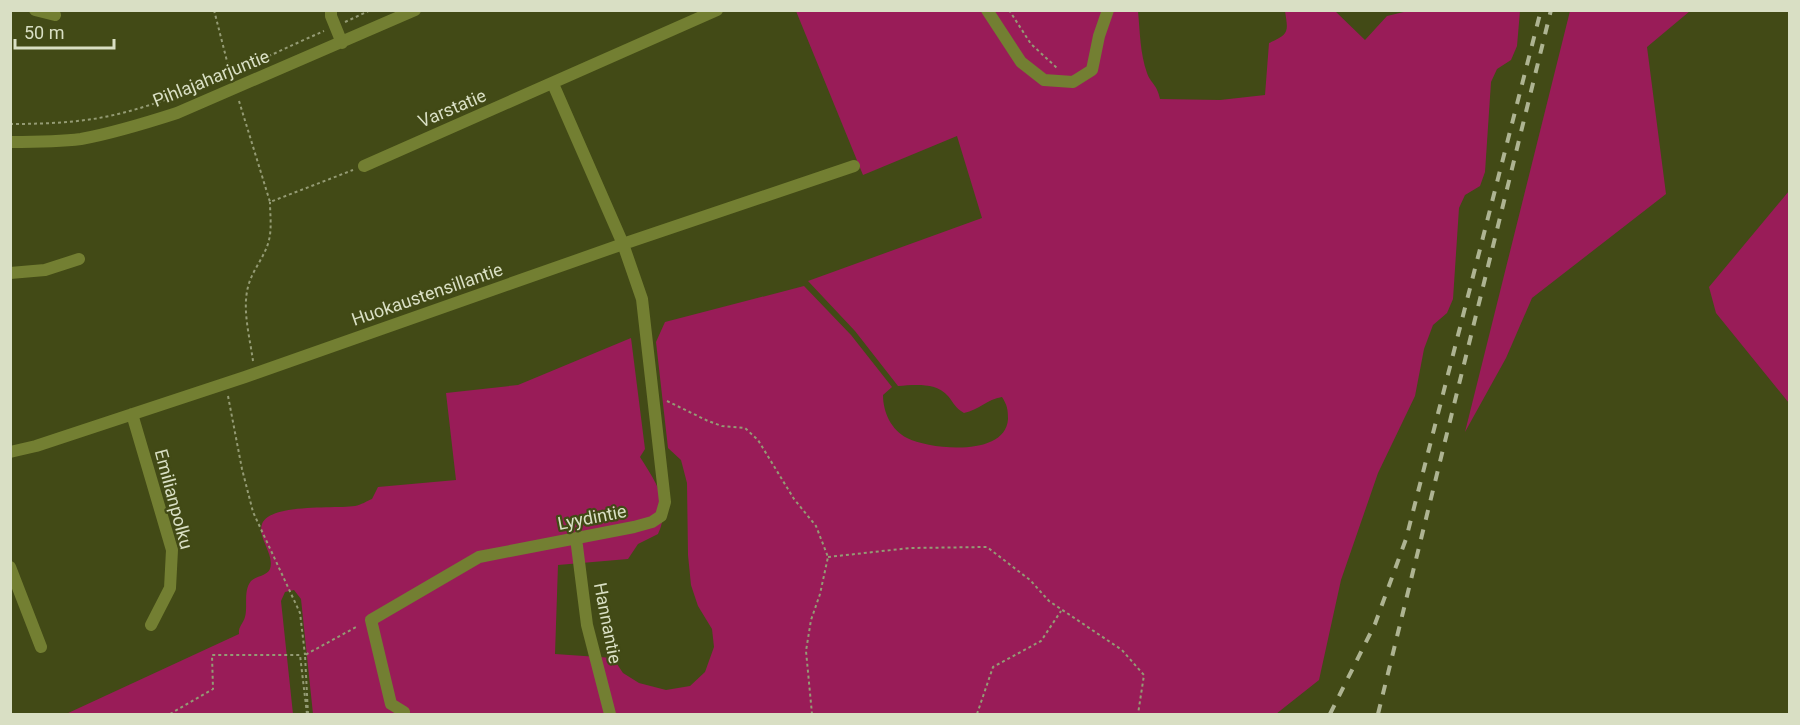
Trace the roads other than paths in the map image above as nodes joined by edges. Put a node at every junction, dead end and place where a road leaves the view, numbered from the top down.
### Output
1 (35, 10) edge
2 (331, 10) edge
3 (416, 10) edge
4 (717, 10) edge
5 (987, 10) edge
6 (1108, 10) edge
7 (55, 15) dead end
8 (342, 43) junction
9 (553, 84) junction
10 (10, 142) edge
11 (364, 165) road end
12 (854, 166) dead end
13 (623, 244) junction
14 (79, 259) dead end
15 (10, 273) edge
16 (132, 414) junction
17 (10, 452) edge
18 (576, 538) junction
19 (10, 567) edge
20 (151, 625) dead end
21 (41, 647) dead end
22 (404, 712) dead end
23 (610, 714) edge

1 - 7 street
2 - 8 street
3 - 8 street, Pihlajaharjuntie
4 - 9 street, Varstatie
5 - 6 street
8 - 10 street, Pihlajaharjuntie
9 - 11 street, Varstatie
9 - 13 street
12 - 13 street, Huokaustensillantie
13 - 16 street, Huokaustensillantie
13 - 18 street, Lyydintie
14 - 15 street
16 - 17 street, Huokaustensillantie
16 - 20 street, Emilianpolku
18 - 22 street, Lyydintie
18 - 23 street, Hannantie
19 - 21 street

